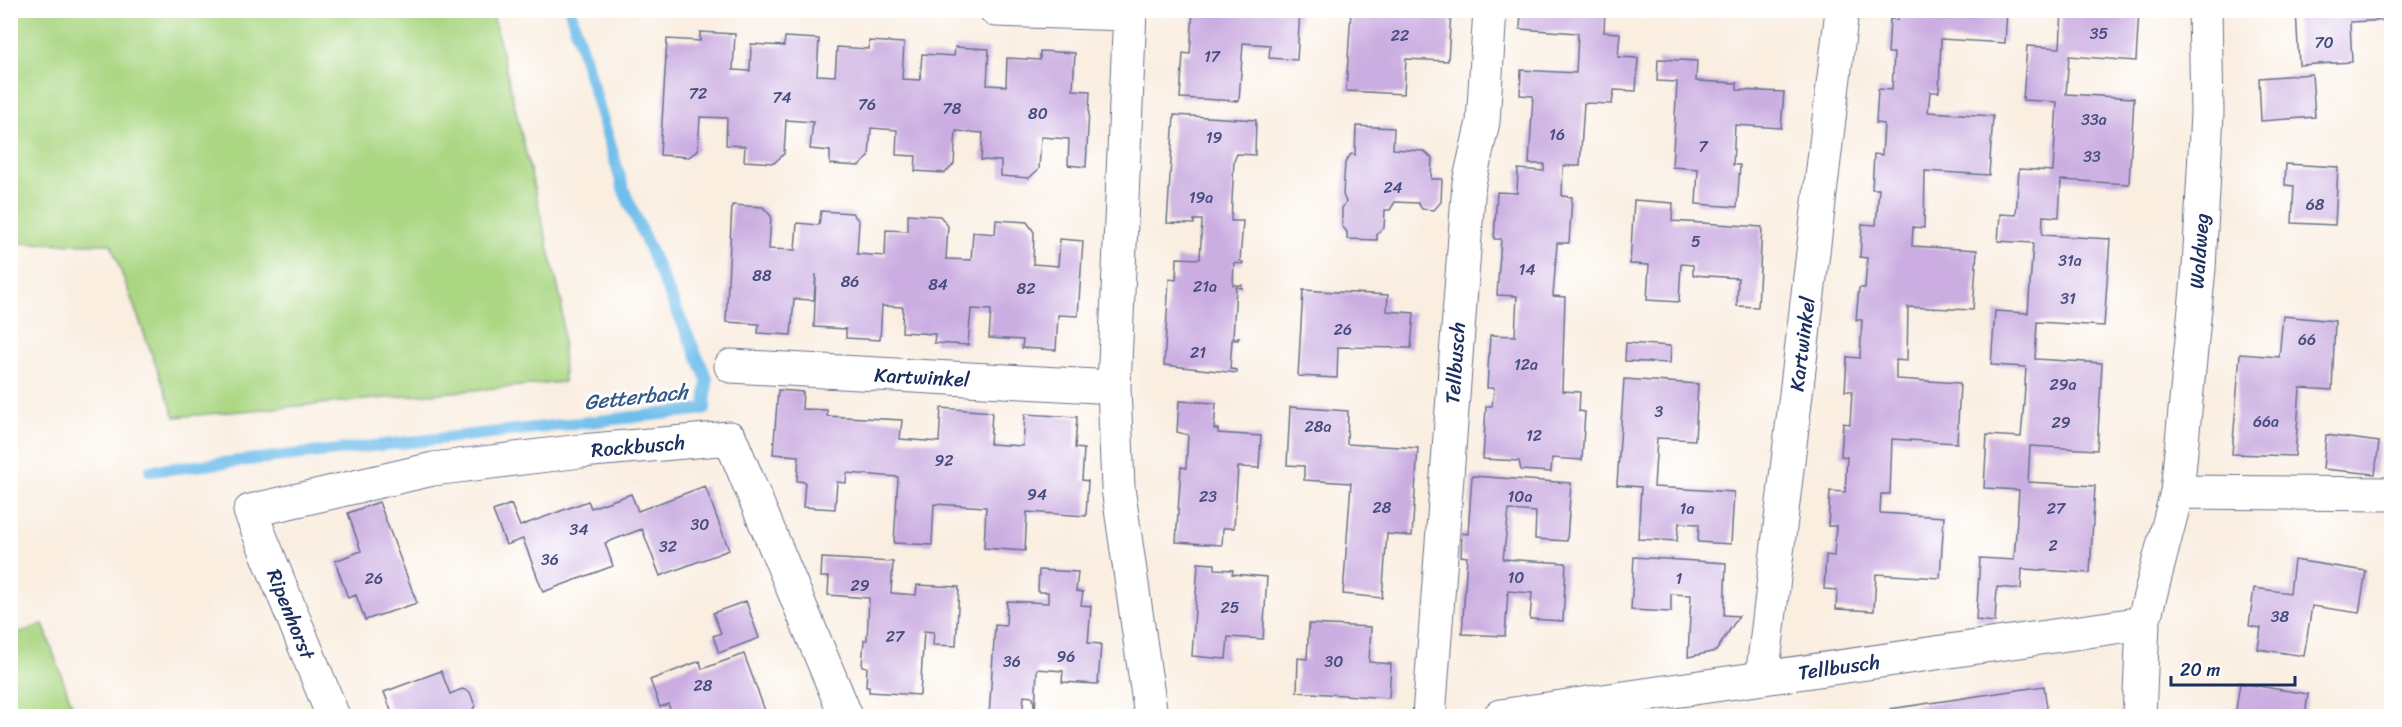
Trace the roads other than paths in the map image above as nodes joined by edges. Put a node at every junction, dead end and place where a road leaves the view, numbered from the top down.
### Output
1 (996, 10) edge
2 (1490, 10) edge
3 (1842, 10) edge
4 (2205, 10) edge
5 (1129, 12) edge
6 (731, 366) dead end
7 (1114, 387) junction
8 (2177, 492) junction
9 (2391, 494) edge
10 (250, 512) joint
11 (2143, 623) junction
12 (1762, 678) junction
13 (333, 717) edge
14 (846, 717) edge
15 (1151, 717) edge
16 (1429, 717) edge
17 (1500, 717) edge
18 (2139, 717) edge

1 - 5 street
2 - 16 street, Tellbusch
3 - 12 street, Kartwinkel
4 - 8 street, Waldweg
5 - 7 street
6 - 7 street, Kartwinkel
7 - 15 street
8 - 9 street
8 - 11 street, Waldweg
10 - 13 street, Ripenhorst
10 - 14 street, Rockbusch
11 - 12 street, Tellbusch
11 - 18 street, Waldweg
12 - 17 street, Tellbusch

